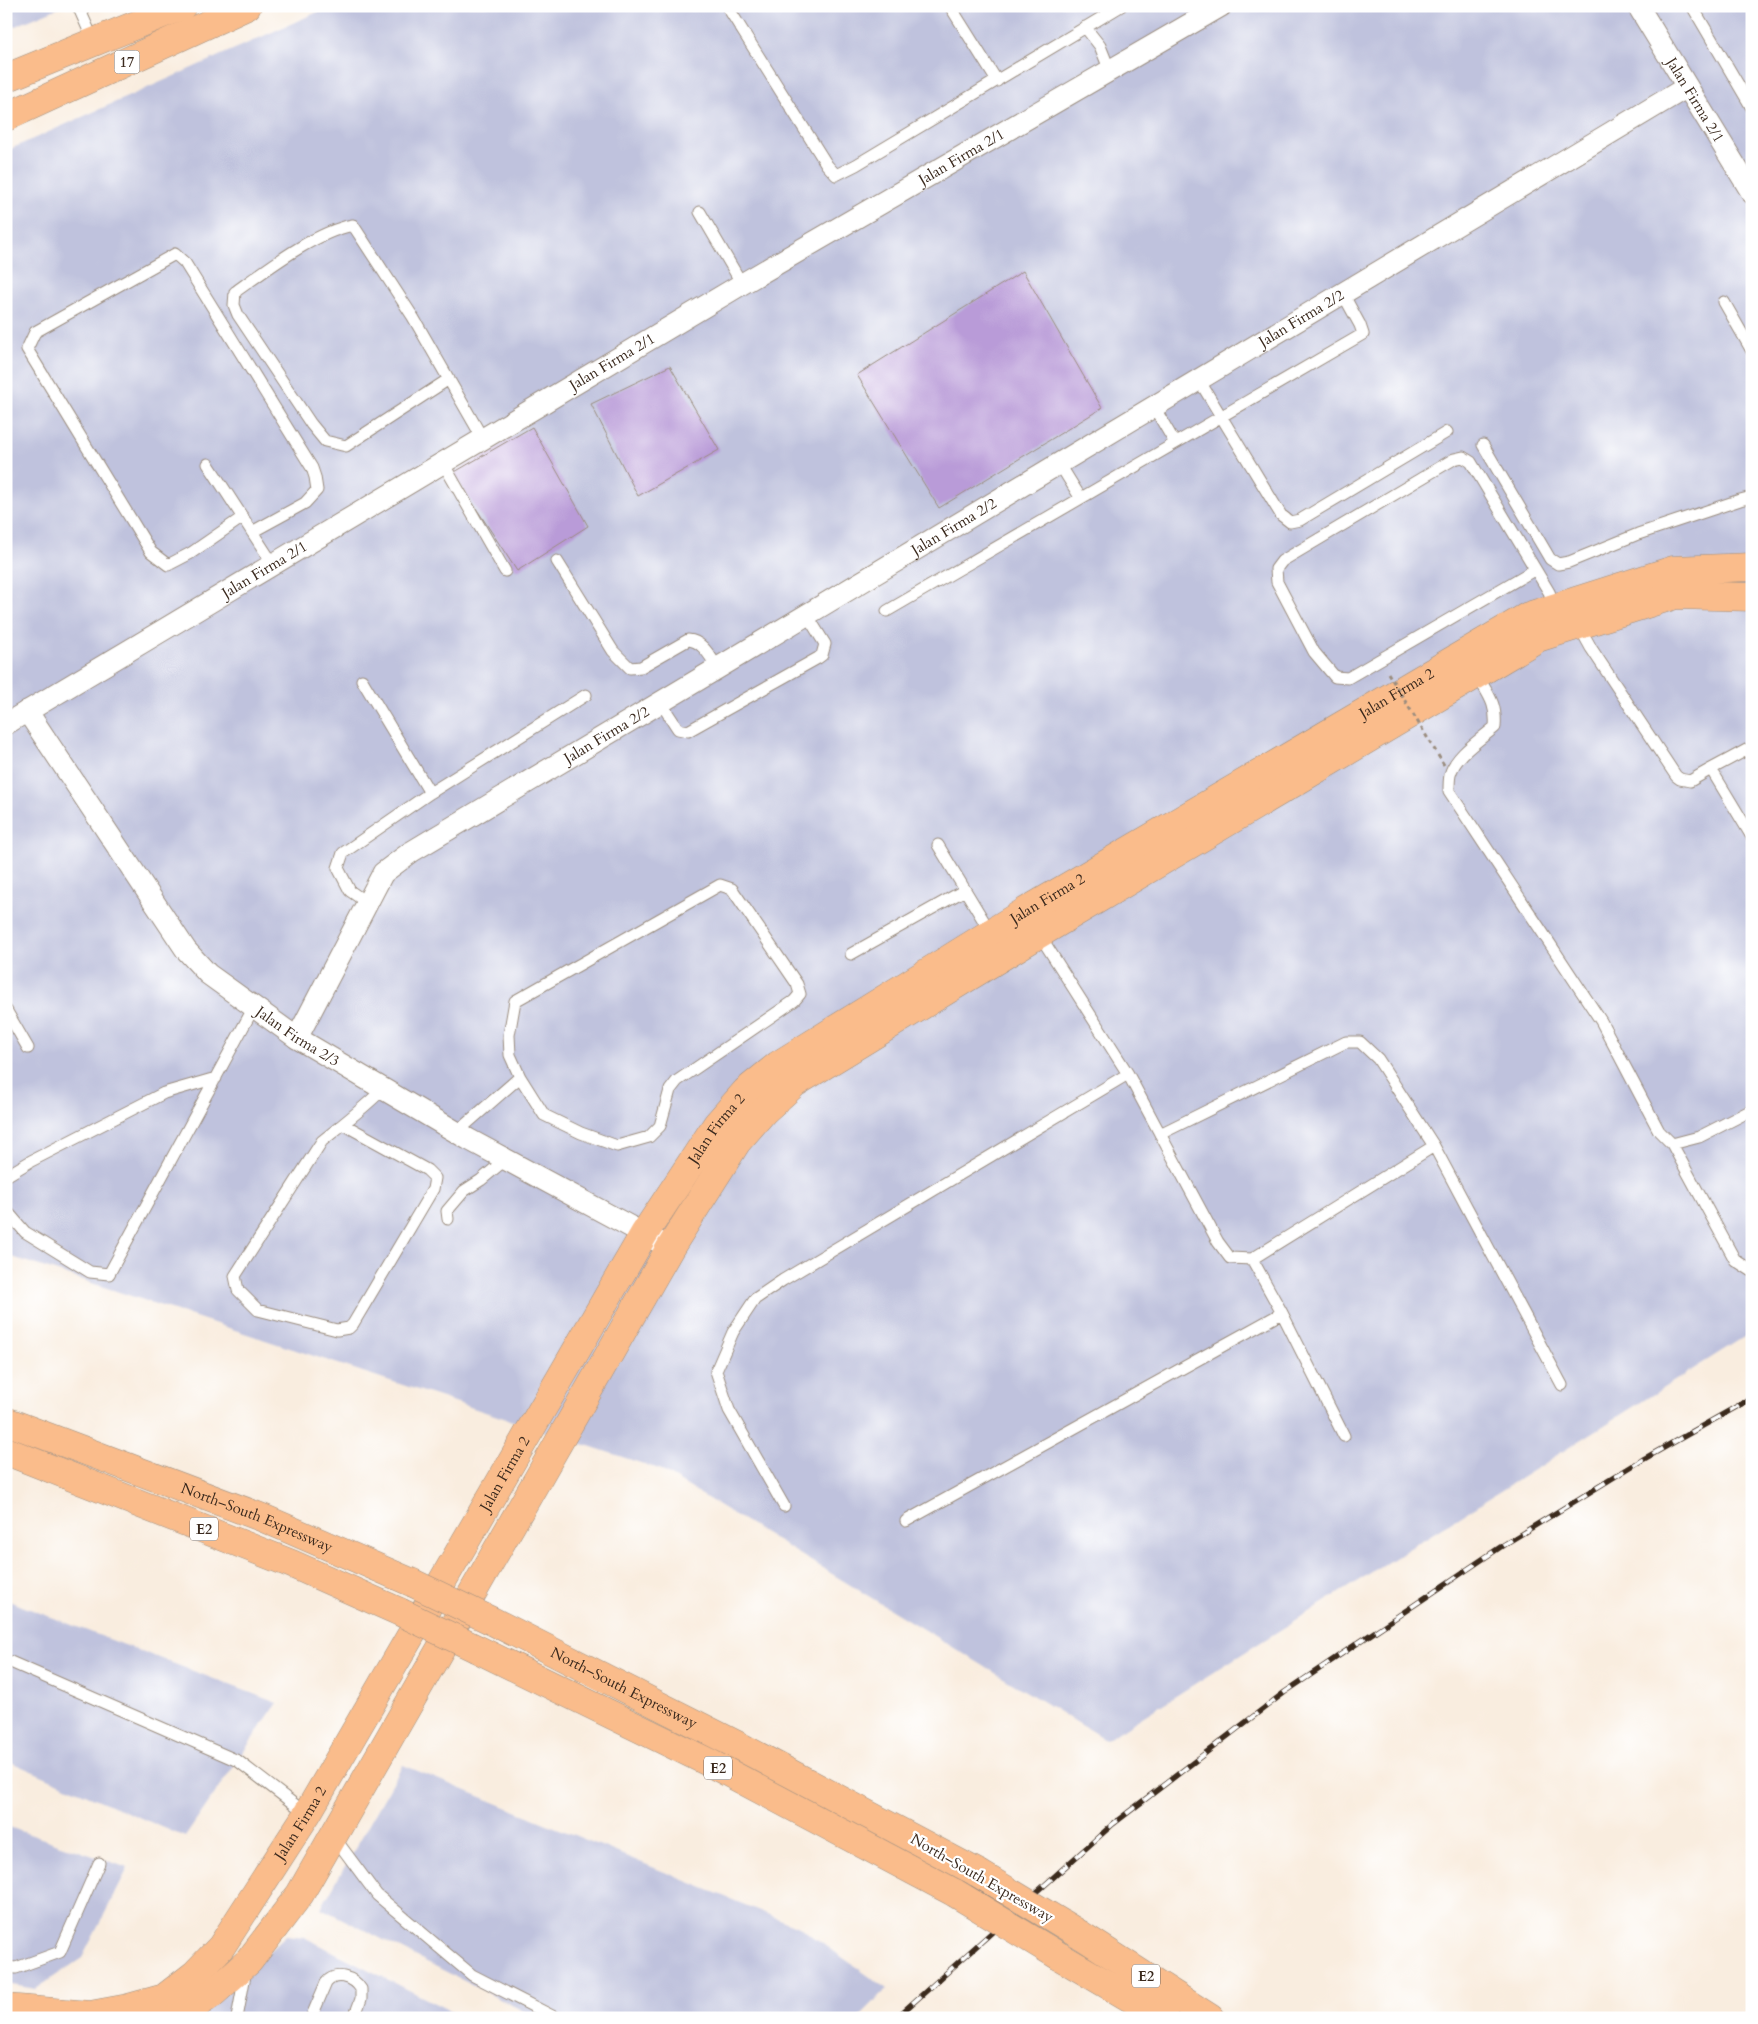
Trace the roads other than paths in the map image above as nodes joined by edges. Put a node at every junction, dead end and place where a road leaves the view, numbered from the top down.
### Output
1 (78, 6) edge
2 (247, 6) edge
3 (727, 6) edge
4 (950, 6) edge
5 (1120, 6) edge
6 (1221, 6) edge
7 (1638, 6) edge
8 (1692, 6) edge
9 (169, 9) edge
10 (1085, 27) junction
11 (94, 43) junction
12 (1110, 71) junction
13 (6, 78) edge
14 (997, 81) junction
15 (1687, 88) junction
16 (1752, 108) edge
17 (6, 117) edge
18 (1752, 193) edge
19 (700, 212) dead end
20 (742, 284) junction
21 (1343, 294) junction
22 (1724, 302) dead end
23 (1752, 351) edge
24 (449, 379) junction
25 (1198, 380) junction
26 (1154, 407) junction
27 (1221, 416) junction
28 (1447, 432) dead end
29 (482, 439) junction
30 (1175, 443) junction
31 (1483, 444) dead end
32 (442, 463) junction
33 (1060, 463) junction
34 (208, 464) dead end
35 (1080, 497) junction
36 (1752, 498) edge
37 (243, 517) junction
38 (252, 532) junction
39 (557, 560) dead end
40 (273, 564) junction
41 (1752, 567) edge
42 (1534, 570) junction
43 (505, 571) dead end
44 (1752, 597) edge
45 (1555, 607) junction
46 (887, 611) dead end
47 (807, 615) junction
48 (1579, 626) junction
49 (718, 668) junction
50 (1476, 675) junction
51 (362, 680) dead end
52 (586, 695) dead end
53 (660, 702) junction
54 (27, 711) junction
55 (6, 724) edge
56 (1752, 747) edge
57 (1711, 769) junction
58 (430, 793) junction
59 (1752, 837) edge
60 (938, 845) dead end
61 (965, 890) junction
62 (366, 902) junction
63 (1033, 923) junction
64 (991, 933) junction
65 (852, 954) dead end
66 (254, 1007) junction
67 (6, 1010) edge
68 (297, 1038) junction
69 (28, 1048) dead end
70 (1128, 1074) junction
71 (520, 1077) junction
72 (216, 1078) junction
73 (383, 1089) junction
74 (1752, 1110) edge
75 (343, 1124) junction
76 (457, 1132) junction
77 (1160, 1134) junction
78 (1672, 1144) junction
79 (1434, 1146) junction
80 (506, 1159) junction
81 (6, 1176) edge
82 (6, 1210) edge
83 (448, 1219) dead end
84 (644, 1234) junction
85 (670, 1248) junction
86 (1252, 1259) junction
87 (1752, 1271) edge
88 (1282, 1313) junction
89 (1562, 1385) dead end
90 (6, 1401) edge
91 (6, 1421) edge
92 (1344, 1436) dead end
93 (6, 1451) edge
94 (109, 1460) junction
95 (784, 1506) dead end
96 (906, 1520) dead end
97 (6, 1660) edge
98 (307, 1814) junction
99 (333, 1836) junction
100 (99, 1863) dead end
101 (248, 1960) junction
102 (6, 1967) edge
103 (6, 2008) edge
104 (176, 2018) edge
105 (237, 2018) edge
106 (311, 2018) edge
107 (354, 2018) edge
108 (556, 2018) edge
109 (1164, 2018) edge
110 (1210, 2018) edge

1 - 11 lane
2 - 17 main road, 17
3 - 14 lane
4 - 14 lane
5 - 10 lane
6 - 12 street, Jalan Firma 2/1
7 - 15 street, Jalan Firma 2/1
8 - 16 lane
9 - 11 main road, 17
10 - 12 lane
10 - 14 lane
11 - 13 main road, 17
12 - 20 street, Jalan Firma 2/1
15 - 18 street, Jalan Firma 2/1
15 - 21 street, Jalan Firma 2/2
19 - 20 lane
20 - 29 street, Jalan Firma 2/1
21 - 25 street, Jalan Firma 2/2
21 - 27 lane
22 - 23 lane
24 - 24 lane
24 - 29 lane
25 - 26 street, Jalan Firma 2/2
25 - 27 lane
26 - 30 lane
26 - 33 street, Jalan Firma 2/2
27 - 28 lane
27 - 30 lane
29 - 32 street, Jalan Firma 2/1
30 - 35 lane
31 - 36 lane
32 - 40 street, Jalan Firma 2/1
32 - 43 lane
33 - 35 lane
33 - 47 street, Jalan Firma 2/2
34 - 37 lane
35 - 46 lane
37 - 38 lane
37 - 38 lane
38 - 40 lane
39 - 49 lane
40 - 54 street, Jalan Firma 2/1
41 - 45 main road, Jalan Firma 2
42 - 42 lane
42 - 45 lane
44 - 48 main road, Jalan Firma 2
45 - 63 main road, Jalan Firma 2
47 - 49 street, Jalan Firma 2/2
47 - 53 lane
48 - 50 main road, Jalan Firma 2
48 - 57 lane
49 - 53 street, Jalan Firma 2/2
50 - 63 main road, Jalan Firma 2
50 - 78 lane
51 - 58 lane
52 - 58 lane
53 - 62 street, Jalan Firma 2/2
54 - 55 street, Jalan Firma 2/1
54 - 66 street, Jalan Firma 2/3
56 - 57 lane
57 - 59 lane
58 - 62 lane
60 - 61 lane
61 - 64 lane
61 - 65 lane
62 - 68 street, Jalan Firma 2/2
63 - 64 main road, Jalan Firma 2
63 - 70 lane
63 - 85 main road, Jalan Firma 2
64 - 84 main road, Jalan Firma 2
66 - 68 street, Jalan Firma 2/3
66 - 72 lane
67 - 69 lane
68 - 73 street, Jalan Firma 2/3
70 - 77 lane
70 - 95 lane
71 - 71 lane
71 - 76 lane
72 - 81 lane
72 - 82 lane
73 - 75 lane
73 - 76 street, Jalan Firma 2/3
74 - 78 lane
75 - 75 lane
76 - 80 street, Jalan Firma 2/3
77 - 79 lane
77 - 86 lane
78 - 87 lane
79 - 86 lane
79 - 89 lane
80 - 83 lane
80 - 84 street, Jalan Firma 2/3
84 - 85 street, Jalan Firma 2/3
84 - 98 main road, Jalan Firma 2
85 - 99 main road, Jalan Firma 2
86 - 88 lane
88 - 92 lane
88 - 96 lane
90 - 94 main road
91 - 94 main road, North–South Expressway / E2
93 - 109 main road, North–South Expressway / E2, bridge
94 - 110 main road, North–South Expressway / E2, bridge
97 - 98 lane
98 - 103 main road, Jalan Firma 2
99 - 101 main road, Jalan Firma 2
99 - 108 lane
100 - 102 lane
101 - 104 main road, Jalan Firma 2
101 - 105 lane
106 - 107 lane

